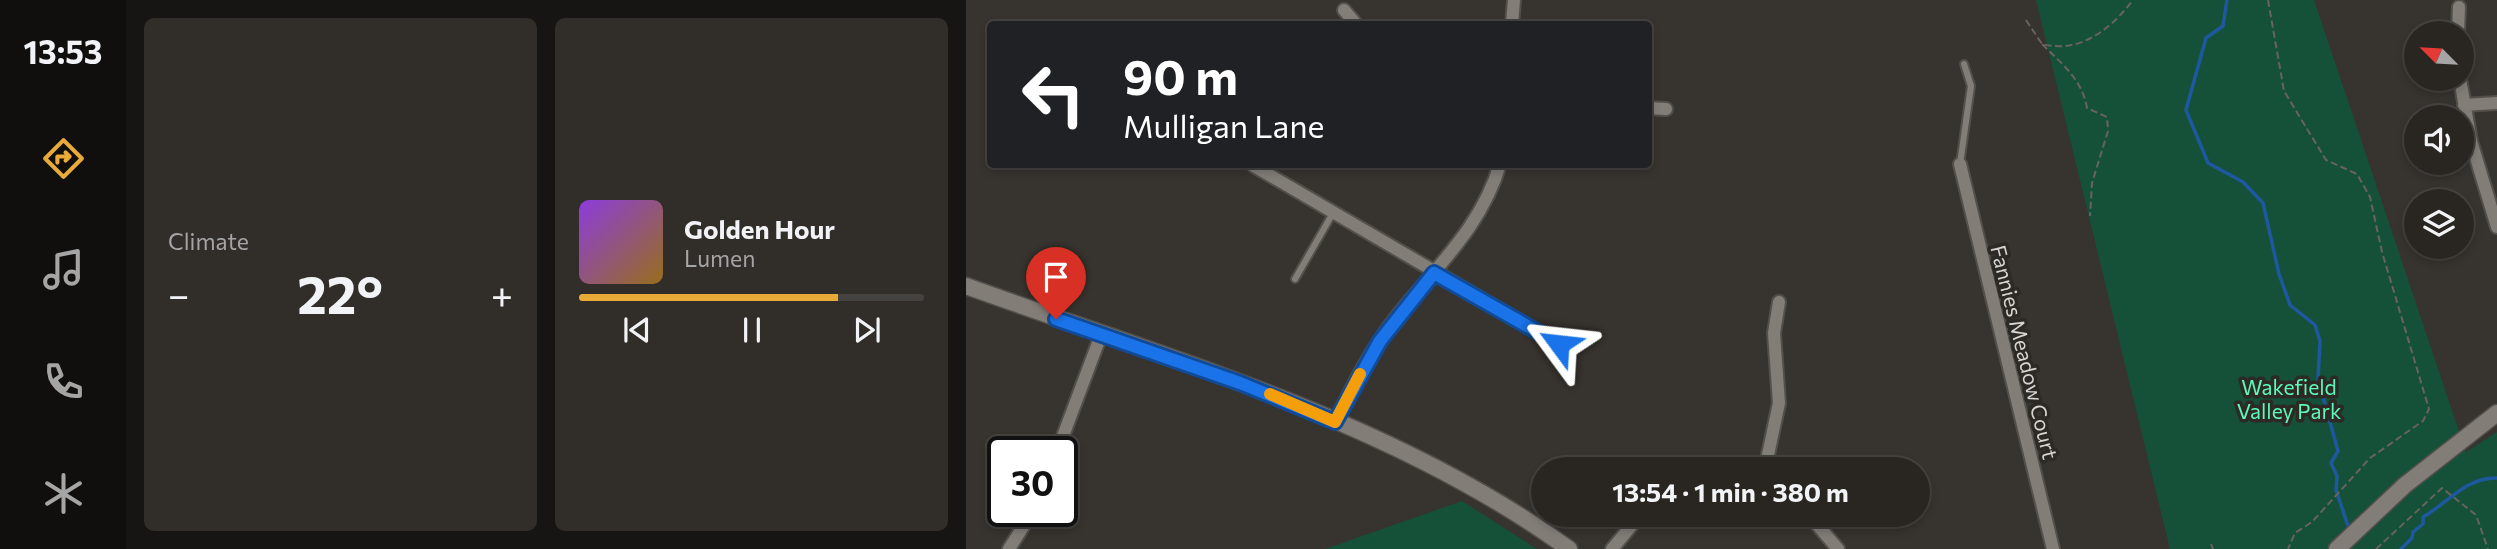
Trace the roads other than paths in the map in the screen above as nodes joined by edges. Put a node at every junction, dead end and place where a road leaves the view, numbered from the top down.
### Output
1 (1514, 0) edge
2 (2459, 7) dead end
3 (1344, 10) dead end
4 (1353, 21) edge
5 (1512, 21) edge
6 (2458, 21) edge
7 (1964, 64) dead end
8 (2462, 91) edge
9 (2497, 103) edge
10 (2464, 105) joint
11 (1652, 108) edge
12 (1666, 109) dead end
13 (2474, 151) edge
14 (1960, 164) joint
15 (1257, 168) edge
16 (1498, 168) edge
17 (1333, 213) junction
18 (2497, 228) edge
19 (1434, 273) junction
20 (1295, 279) dead end
21 (966, 286) edge
22 (1779, 302) dead end
23 (1101, 335) junction
24 (1559, 344) dead end
25 (2497, 413) edge
26 (1335, 422) junction
27 (1063, 436) edge
28 (1768, 457) edge
29 (1023, 527) edge
30 (1630, 527) edge
31 (1819, 527) edge
32 (2340, 545) edge
33 (1009, 549) edge
34 (1569, 549) edge
35 (1612, 549) edge
36 (1838, 549) edge
37 (2053, 549) edge

1 - 5 street
2 - 6 street
3 - 4 street
7 - 14 lane
8 - 10 street
9 - 10 street
11 - 12 street
13 - 18 street
14 - 37 street, Fannies Meadow Court
15 - 17 street
16 - 19 street
17 - 19 street
17 - 20 lane
19 - 24 street
19 - 26 street
21 - 23 street
22 - 28 street
23 - 26 street
23 - 27 street
25 - 32 street
26 - 34 street
29 - 33 street
30 - 35 street
31 - 36 street

